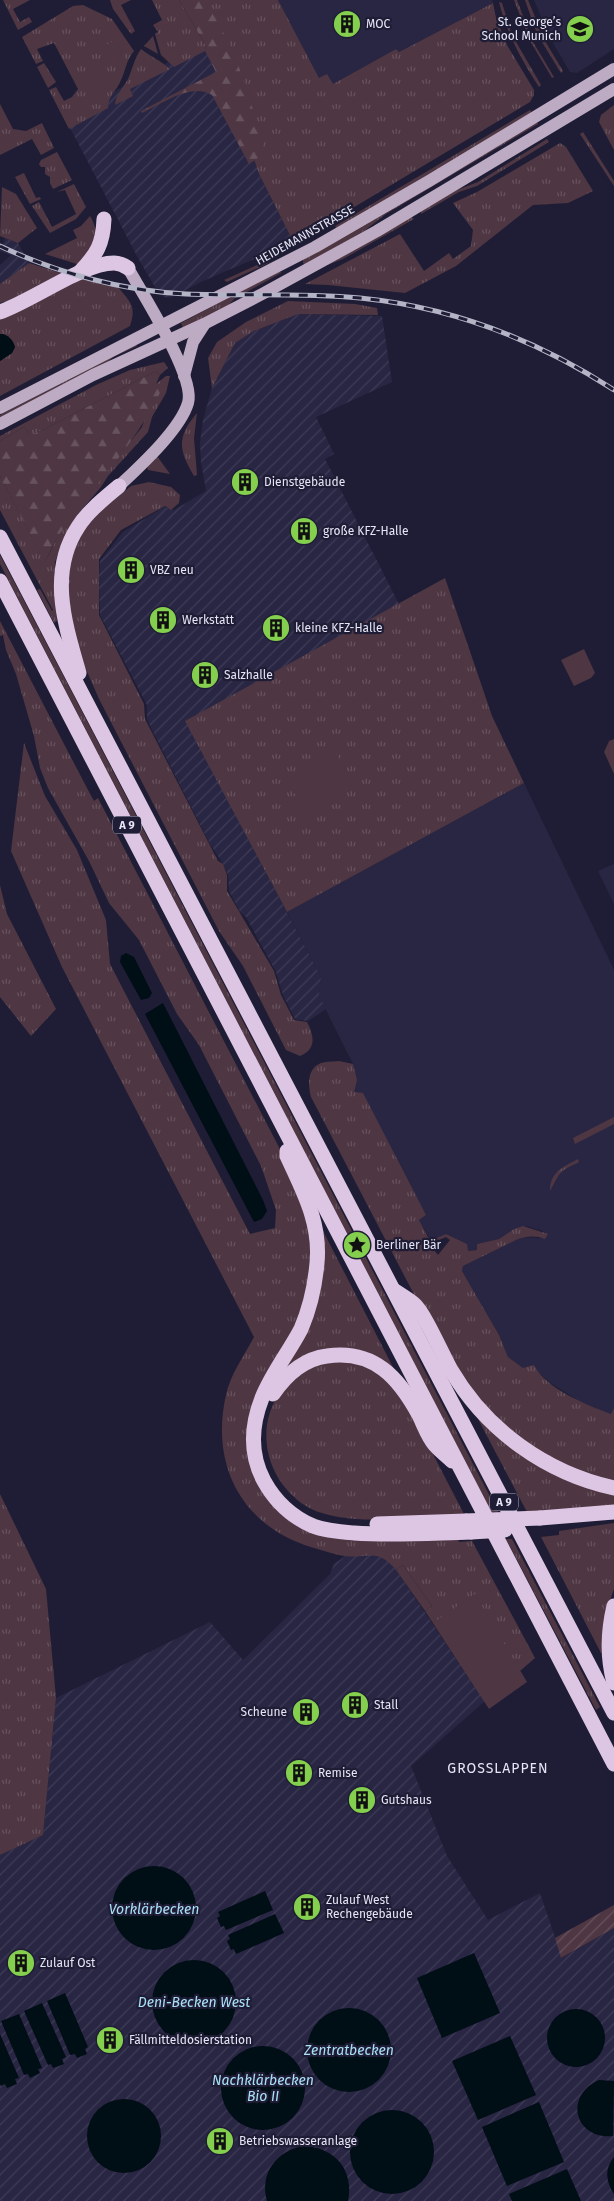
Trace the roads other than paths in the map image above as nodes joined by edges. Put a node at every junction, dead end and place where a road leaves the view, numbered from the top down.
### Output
1 (614, 69) edge
2 (614, 88) edge
3 (104, 219) dead end
4 (289, 260) junction
5 (128, 268) joint
6 (79, 273) junction
7 (296, 275) junction
8 (0, 312) edge
9 (204, 324) junction
10 (161, 326) junction
11 (168, 340) junction
12 (184, 376) junction
13 (0, 408) edge
14 (0, 424) edge
15 (119, 486) joint
16 (0, 537) edge
17 (0, 581) edge
18 (83, 694) junction
19 (287, 1135) junction
20 (394, 1291) junction
21 (459, 1467) junction
22 (614, 1488) edge
23 (614, 1512) edge
24 (614, 1520) edge
25 (541, 1523) junction
26 (469, 1526) junction
27 (614, 1606) edge
28 (614, 1683) edge
29 (614, 1713) edge
30 (614, 1764) edge

1 - 4 main road, HEIDEMANNSTRASSE
2 - 7 main road
3 - 6 highway
4 - 7 main road
4 - 10 main road, HEIDEMANNSTRASSE
5 - 6 highway
5 - 10 main road
6 - 8 highway
7 - 9 main road
9 - 11 main road
9 - 12 main road
10 - 11 main road
10 - 13 main road, HEIDEMANNSTRASSE
11 - 12 main road
11 - 14 main road
12 - 15 main road
15 - 18 highway
16 - 18 highway, A 9
17 - 19 highway, A 9
18 - 20 highway, A 9
19 - 21 highway, A 9
19 - 26 highway
20 - 22 highway
20 - 29 highway, A 9
21 - 26 highway
21 - 30 highway, A 9
23 - 25 highway
24 - 25 highway
25 - 26 highway, bridge
27 - 28 highway

